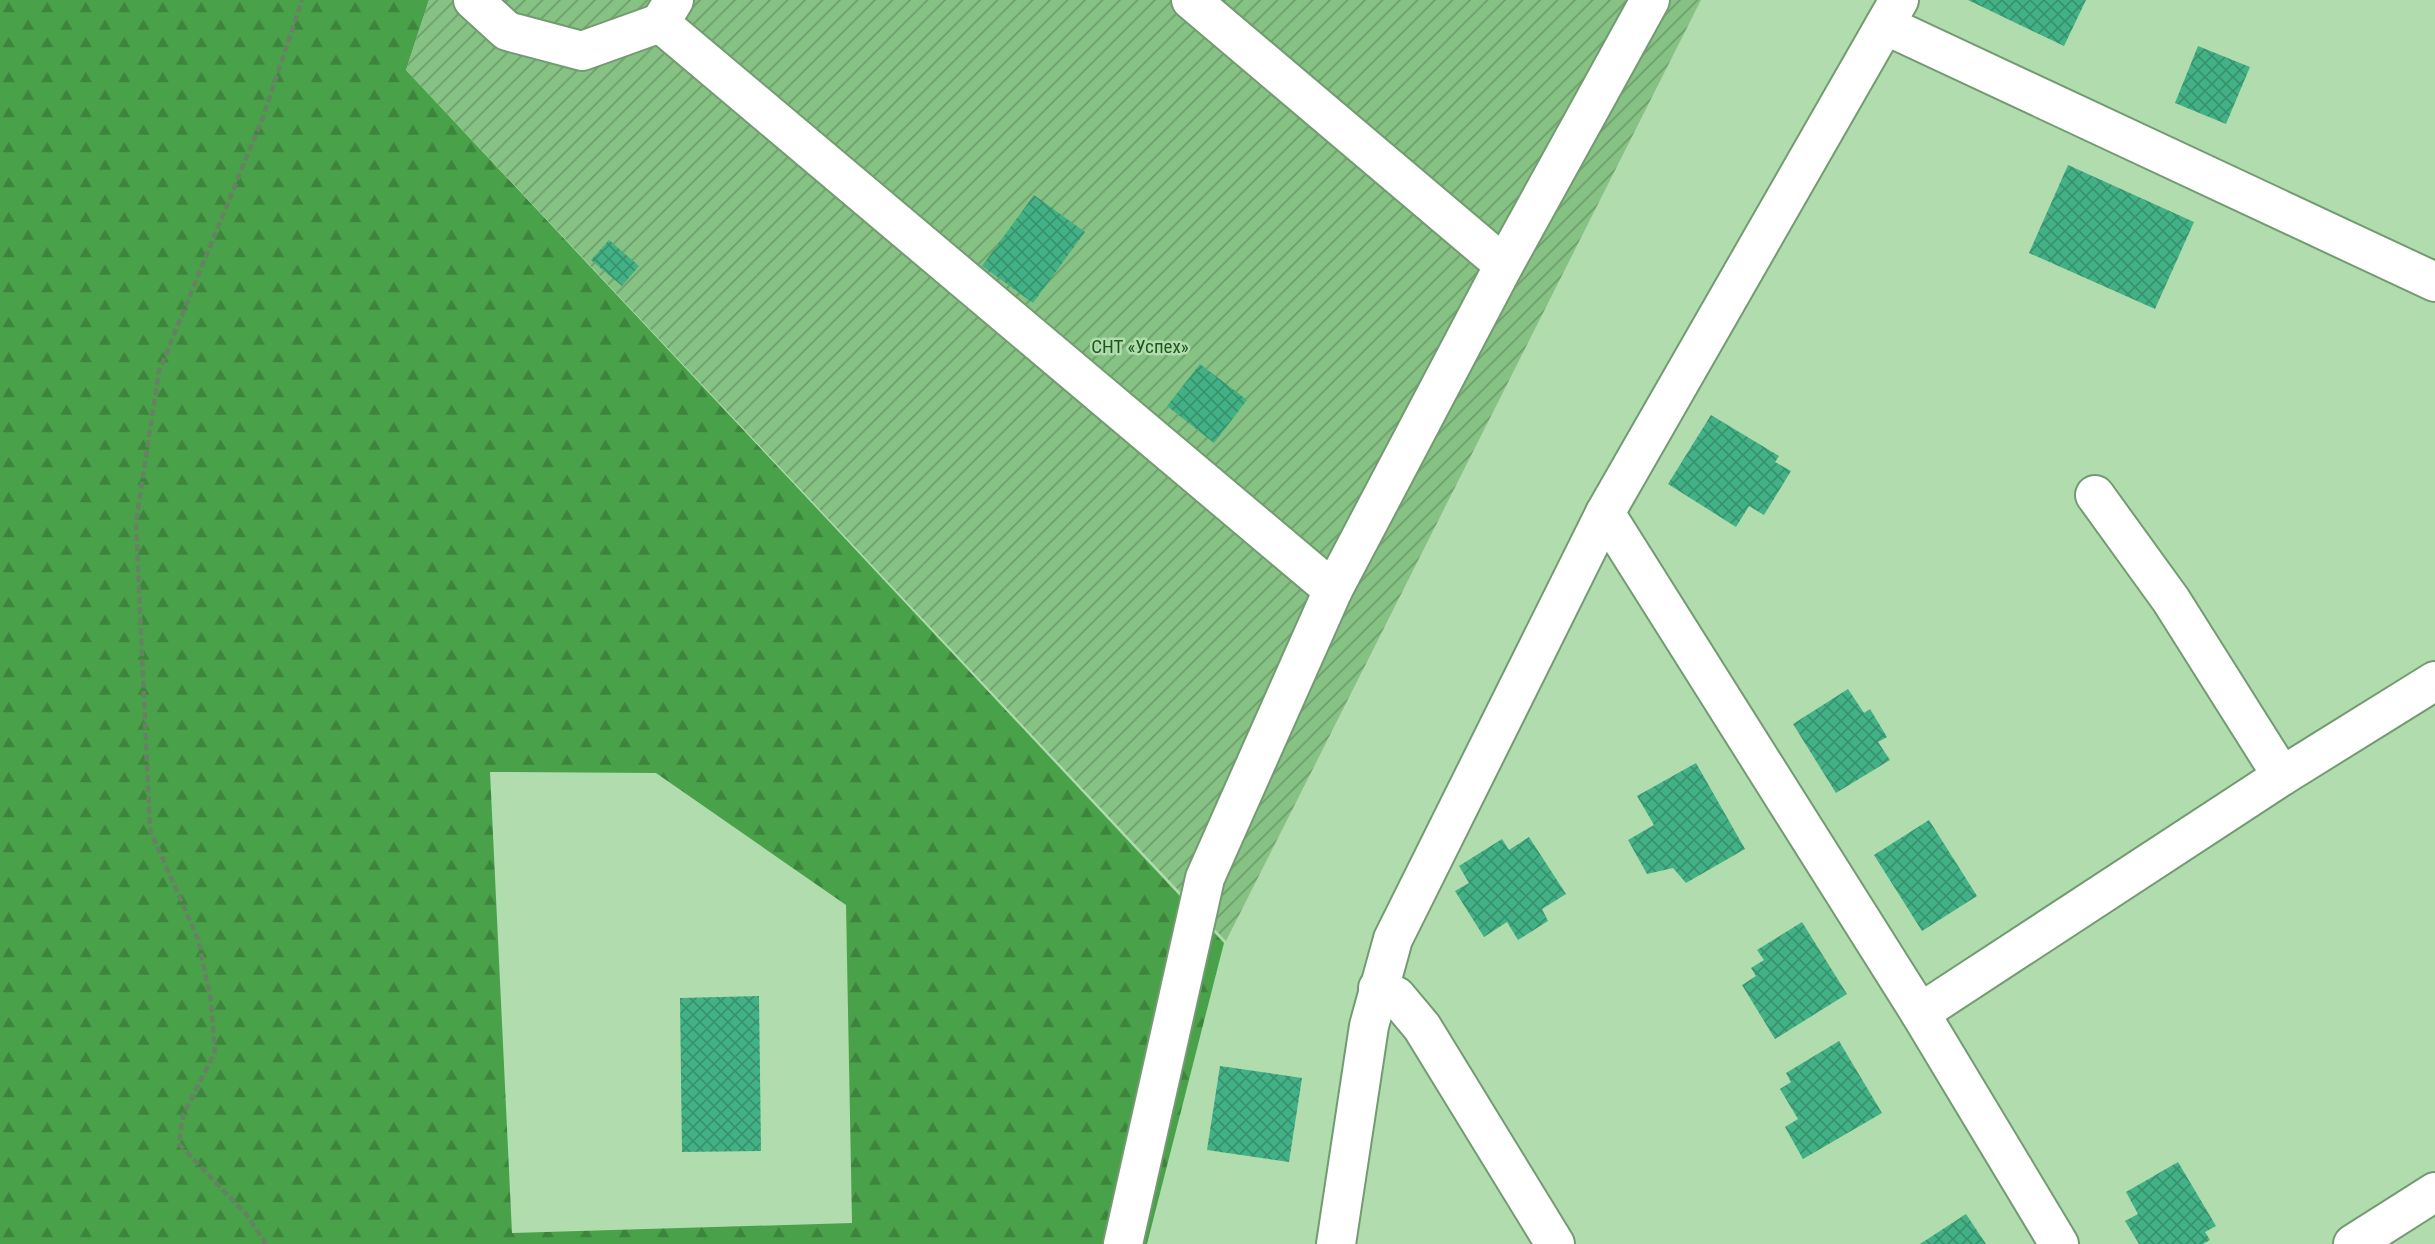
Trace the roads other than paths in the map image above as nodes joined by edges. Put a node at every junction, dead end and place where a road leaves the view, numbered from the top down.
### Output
1 (473, 0) edge
2 (1191, 0) edge
3 (1650, 0) edge
4 (667, 11) edge
5 (1892, 12) edge
6 (1504, 265) junction
7 (2435, 282) edge
8 (2095, 495) dead end
9 (1605, 513) junction
10 (1333, 590) junction
11 (2435, 681) edge
12 (2282, 776) junction
13 (1378, 988) junction
14 (1920, 1013) junction
15 (2435, 1192) edge
16 (1123, 1244) edge
17 (1335, 1244) edge
18 (1555, 1244) edge
19 (2059, 1244) edge
20 (2353, 1244) edge

1 - 4 street
2 - 6 street
3 - 6 street
4 - 10 street
5 - 7 street
5 - 9 street
6 - 10 street
8 - 12 street
9 - 13 street
9 - 14 street
10 - 16 street
11 - 12 street
12 - 14 street
13 - 17 street
13 - 18 street
14 - 19 street
15 - 20 street

